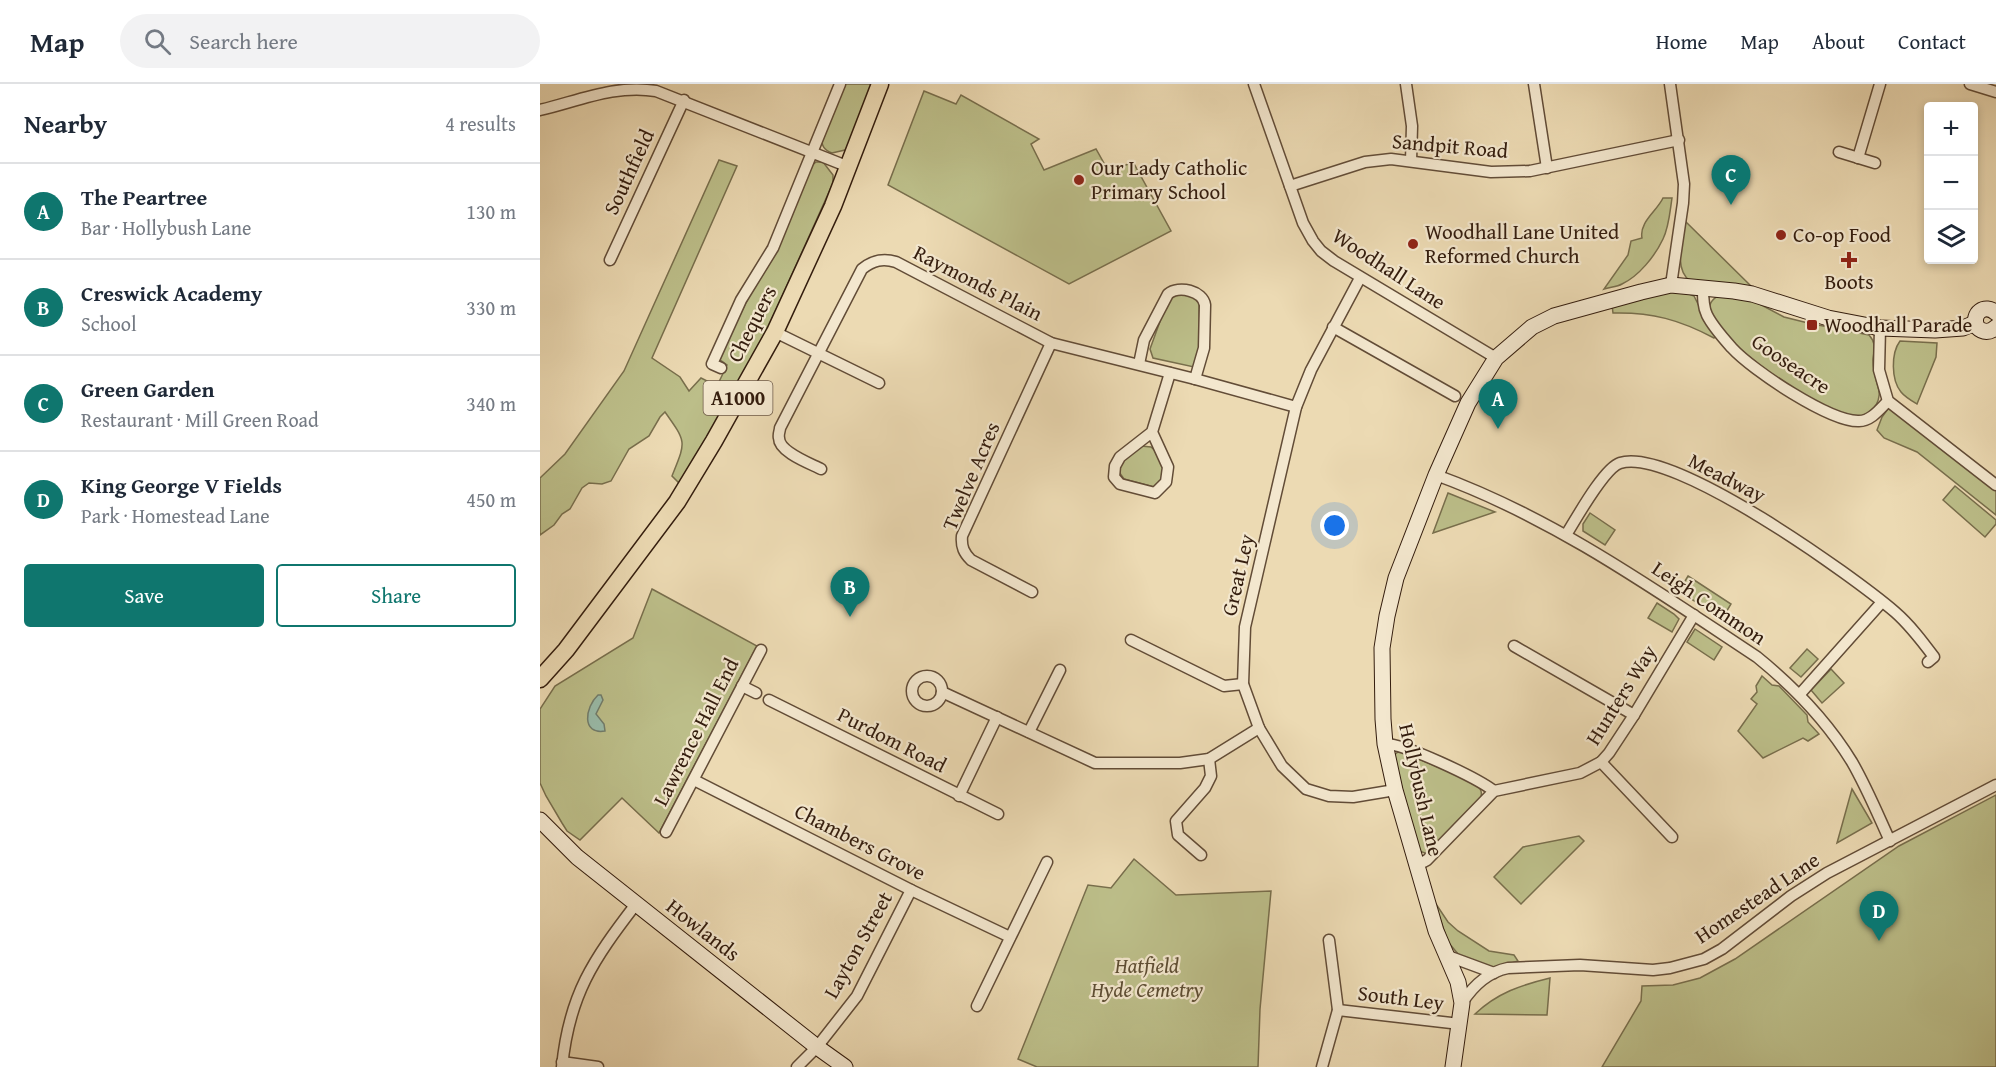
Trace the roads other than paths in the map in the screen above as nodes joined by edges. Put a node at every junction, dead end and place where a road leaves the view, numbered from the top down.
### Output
1 (840, 84) edge
2 (880, 84) edge
3 (1254, 84) edge
4 (1406, 84) edge
5 (1534, 84) edge
6 (1670, 84) edge
7 (1880, 84) edge
8 (1970, 84) edge
9 (645, 86) edge
10 (1996, 92) edge
11 (684, 100) junction
12 (540, 110) edge
13 (1678, 140) junction
14 (812, 152) junction
15 (1839, 152) dead end
16 (1858, 158) junction
17 (1411, 161) junction
18 (1875, 163) dead end
19 (849, 167) junction
20 (1547, 168) junction
21 (1290, 186) junction
22 (610, 260) dead end
23 (1360, 278) junction
24 (1671, 285) junction
25 (1703, 288) junction
26 (1996, 312) edge
27 (1975, 323) junction
28 (1333, 327) junction
29 (1996, 327) edge
30 (1880, 328) junction
31 (775, 332) junction
32 (1051, 343) junction
33 (819, 353) junction
34 (1496, 358) junction
35 (1138, 364) junction
36 (721, 368) dead end
37 (1170, 373) junction
38 (1195, 379) junction
39 (879, 383) dead end
40 (1455, 396) dead end
41 (1888, 401) junction
42 (1296, 407) junction
43 (1152, 432) junction
44 (821, 469) dead end
45 (1436, 475) junction
46 (1996, 484) edge
47 (1566, 535) junction
48 (1032, 592) dead end
49 (1882, 602) junction
50 (1694, 615) junction
51 (1131, 640) dead end
52 (1514, 646) dead end
53 (761, 650) dead end
54 (1928, 662) dead end
55 (1060, 670) dead end
56 (540, 679) edge
57 (1243, 684) junction
58 (742, 686) junction
59 (942, 692) dead end
60 (756, 693) dead end
61 (1800, 694) junction
62 (769, 700) dead end
63 (1634, 715) junction
64 (997, 717) junction
65 (1259, 728) junction
66 (1029, 732) junction
67 (1385, 744) junction
68 (1209, 759) junction
69 (1601, 762) junction
70 (694, 780) junction
71 (1996, 785) edge
72 (1395, 790) junction
73 (1494, 791) junction
74 (959, 796) junction
75 (998, 814) dead end
76 (542, 825) edge
77 (666, 832) dead end
78 (1672, 837) dead end
79 (1890, 841) junction
80 (1201, 855) dead end
81 (1047, 862) dead end
82 (1416, 866) junction
83 (911, 890) junction
84 (636, 904) junction
85 (1010, 937) junction
86 (1329, 940) dead end
87 (1448, 956) junction
88 (1494, 973) junction
89 (1462, 1003) junction
90 (976, 1006) dead end
91 (1338, 1010) junction
92 (1460, 1024) junction
93 (817, 1047) junction
94 (562, 1065) edge
95 (1455, 1066) edge
96 (598, 1067) edge
97 (797, 1067) edge
98 (845, 1067) edge
99 (1322, 1067) edge

1 - 14 street
2 - 19 main road, Chequers / A1000
3 - 21 street, Woodhall Lane
4 - 17 street
5 - 20 street
6 - 13 street
7 - 16 street
8 - 10 street
9 - 11 street
9 - 12 street
11 - 14 street
11 - 22 street, Southfield
13 - 20 street, Sandpit Road
13 - 24 street
14 - 19 street
14 - 36 street
15 - 16 street
16 - 18 street
17 - 20 street, Sandpit Road
17 - 21 street, Sandpit Road
19 - 31 main road, Chequers / A1000
21 - 23 street, Woodhall Lane
23 - 28 street, Great Ley
23 - 34 street, Woodhall Lane
24 - 25 street, Hollybush Lane
24 - 34 street, Hollybush Lane
25 - 30 street, Hollybush Lane
25 - 41 street, Gooseacre
26 - 27 street
27 - 29 street
27 - 30 street, Hollybush Lane
28 - 40 street
28 - 42 street, Great Ley
30 - 41 street
31 - 33 street
31 - 56 main road, Chequers / A1000
32 - 33 street, Raymonds Plain
32 - 35 street, Raymonds Plain
32 - 48 street, Twelve Acres
33 - 39 street
33 - 44 street, Raymonds Plain
34 - 45 street, Hollybush Lane
35 - 37 street, Raymonds Plain
35 - 38 street
37 - 38 street, Raymonds Plain
37 - 43 street
38 - 42 street, Raymonds Plain
41 - 46 street
42 - 57 street, Great Ley
43 - 43 street
45 - 47 street, Leigh Common
45 - 67 street, Hollybush Lane
47 - 49 street, Meadway
47 - 50 street, Leigh Common
49 - 54 street, Meadway
49 - 61 street
50 - 61 street, Leigh Common
50 - 63 street, Hunters Way
51 - 57 street
52 - 63 street
53 - 58 street, Lawrence Hall End
55 - 66 street
57 - 65 street, Great Ley
58 - 60 street
58 - 70 street, Lawrence Hall End
59 - 64 street
61 - 79 street, Leigh Common
62 - 74 street, Purdom Road
63 - 69 street, Hunters Way
64 - 66 street
64 - 74 street
65 - 68 street
65 - 72 street, Great Ley
66 - 68 street
67 - 72 street, Hollybush Lane
67 - 73 street
68 - 80 street
69 - 73 street, Hunters Way
69 - 78 street
70 - 77 street, Lawrence Hall End
70 - 83 street, Chambers Grove
71 - 79 street, Homestead Lane
72 - 82 street, Hollybush Lane
73 - 82 street
74 - 75 street, Purdom Road
76 - 84 street, Howlands
79 - 88 street, Homestead Lane
81 - 85 street
82 - 87 street, Hollybush Lane
83 - 85 street, Chambers Grove
83 - 93 street, Layton Street
84 - 93 street, Howlands
84 - 94 street
85 - 90 street
86 - 91 street, South Ley
87 - 88 street
87 - 89 street, Hollybush Lane
88 - 89 street, Homestead Lane
89 - 92 street, Hollybush Lane
91 - 92 street, South Ley
91 - 99 street, South Ley
92 - 95 street, Hollybush Lane
93 - 97 street, Layton Street
93 - 98 street, Howlands
94 - 96 street

